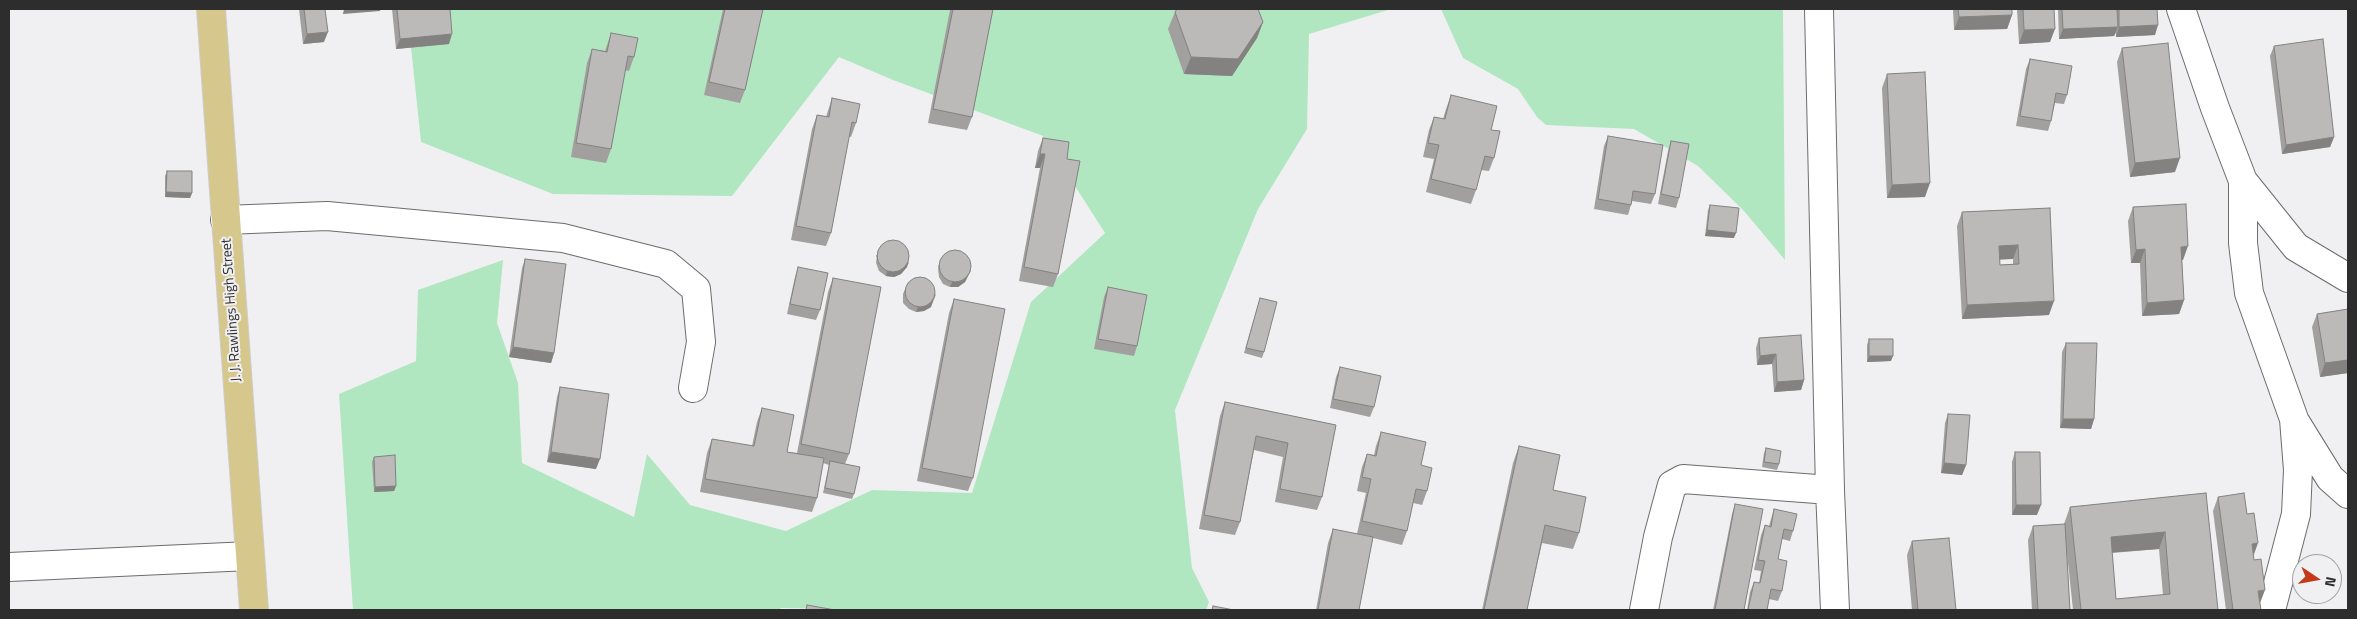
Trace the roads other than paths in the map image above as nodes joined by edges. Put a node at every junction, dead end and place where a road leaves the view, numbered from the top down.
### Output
1 (211, 9) edge
2 (1819, 9) edge
3 (2181, 9) edge
4 (2243, 181) junction
5 (225, 220) junction
6 (2348, 278) edge
7 (693, 388) dead end
8 (2294, 419) junction
9 (1830, 490) junction
10 (2348, 494) edge
11 (250, 556) junction
12 (9, 567) edge
13 (254, 610) edge
14 (1644, 610) edge
15 (1835, 610) edge
16 (2271, 610) edge

1 - 5 main road, J. J. Rawlings High Street
2 - 9 street
3 - 4 street
4 - 6 street
4 - 8 street
5 - 7 street
5 - 11 main road, J. J. Rawlings High Street
8 - 10 street
8 - 16 street
9 - 14 street
9 - 15 street
11 - 12 street
11 - 13 main road, J. J. Rawlings High Street

